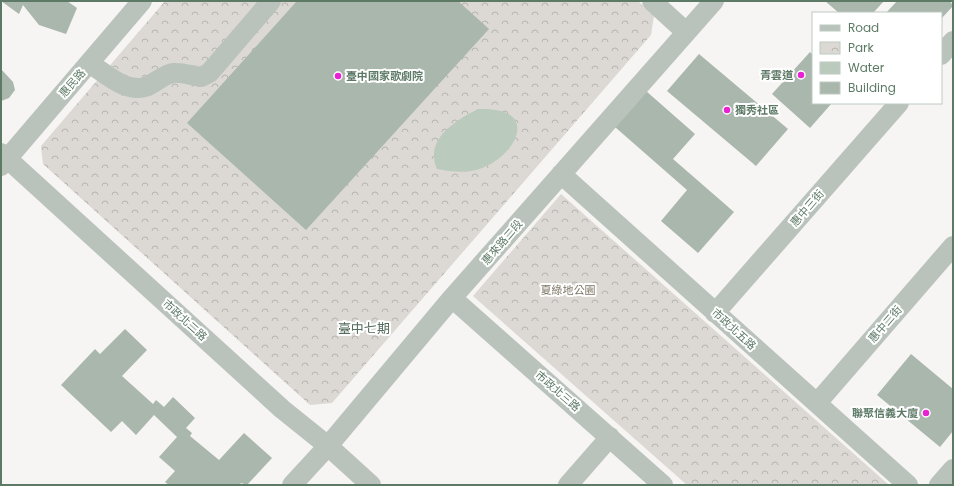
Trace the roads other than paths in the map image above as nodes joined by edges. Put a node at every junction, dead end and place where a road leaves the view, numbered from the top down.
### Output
1 (142, 1) edge
2 (271, 1) edge
3 (652, 1) edge
4 (714, 1) edge
5 (686, 32) junction
6 (953, 41) edge
7 (942, 54) edge
8 (89, 63) junction
9 (898, 104) edge
10 (3, 159) edge
11 (561, 174) junction
12 (953, 246) edge
13 (452, 298) junction
14 (716, 313) junction
15 (817, 403) junction
16 (610, 437) junction
17 (328, 446) junction
18 (953, 469) edge
19 (292, 485) edge
20 (371, 485) edge
21 (568, 485) edge
22 (663, 485) edge
23 (908, 485) edge
24 (940, 485) edge

1 - 8 street, 惠民路
2 - 8 street
3 - 5 street
4 - 5 street, 惠來路二段
5 - 11 street, 惠來路二段
6 - 7 street
8 - 10 street, 惠民路
9 - 14 street, 惠中三街
10 - 17 street, 市政北二路
11 - 13 street, 惠來路二段
11 - 14 street, 市政北五路
12 - 15 street, 惠中二街
13 - 16 street, 市政北三路
13 - 17 street, 惠來路二段
14 - 15 street, 市政北五路
15 - 23 street, 市政北五路
16 - 21 street
16 - 22 street, 市政北三路
17 - 19 street, 惠來路二段
17 - 20 street, 市政北二路
18 - 24 street

